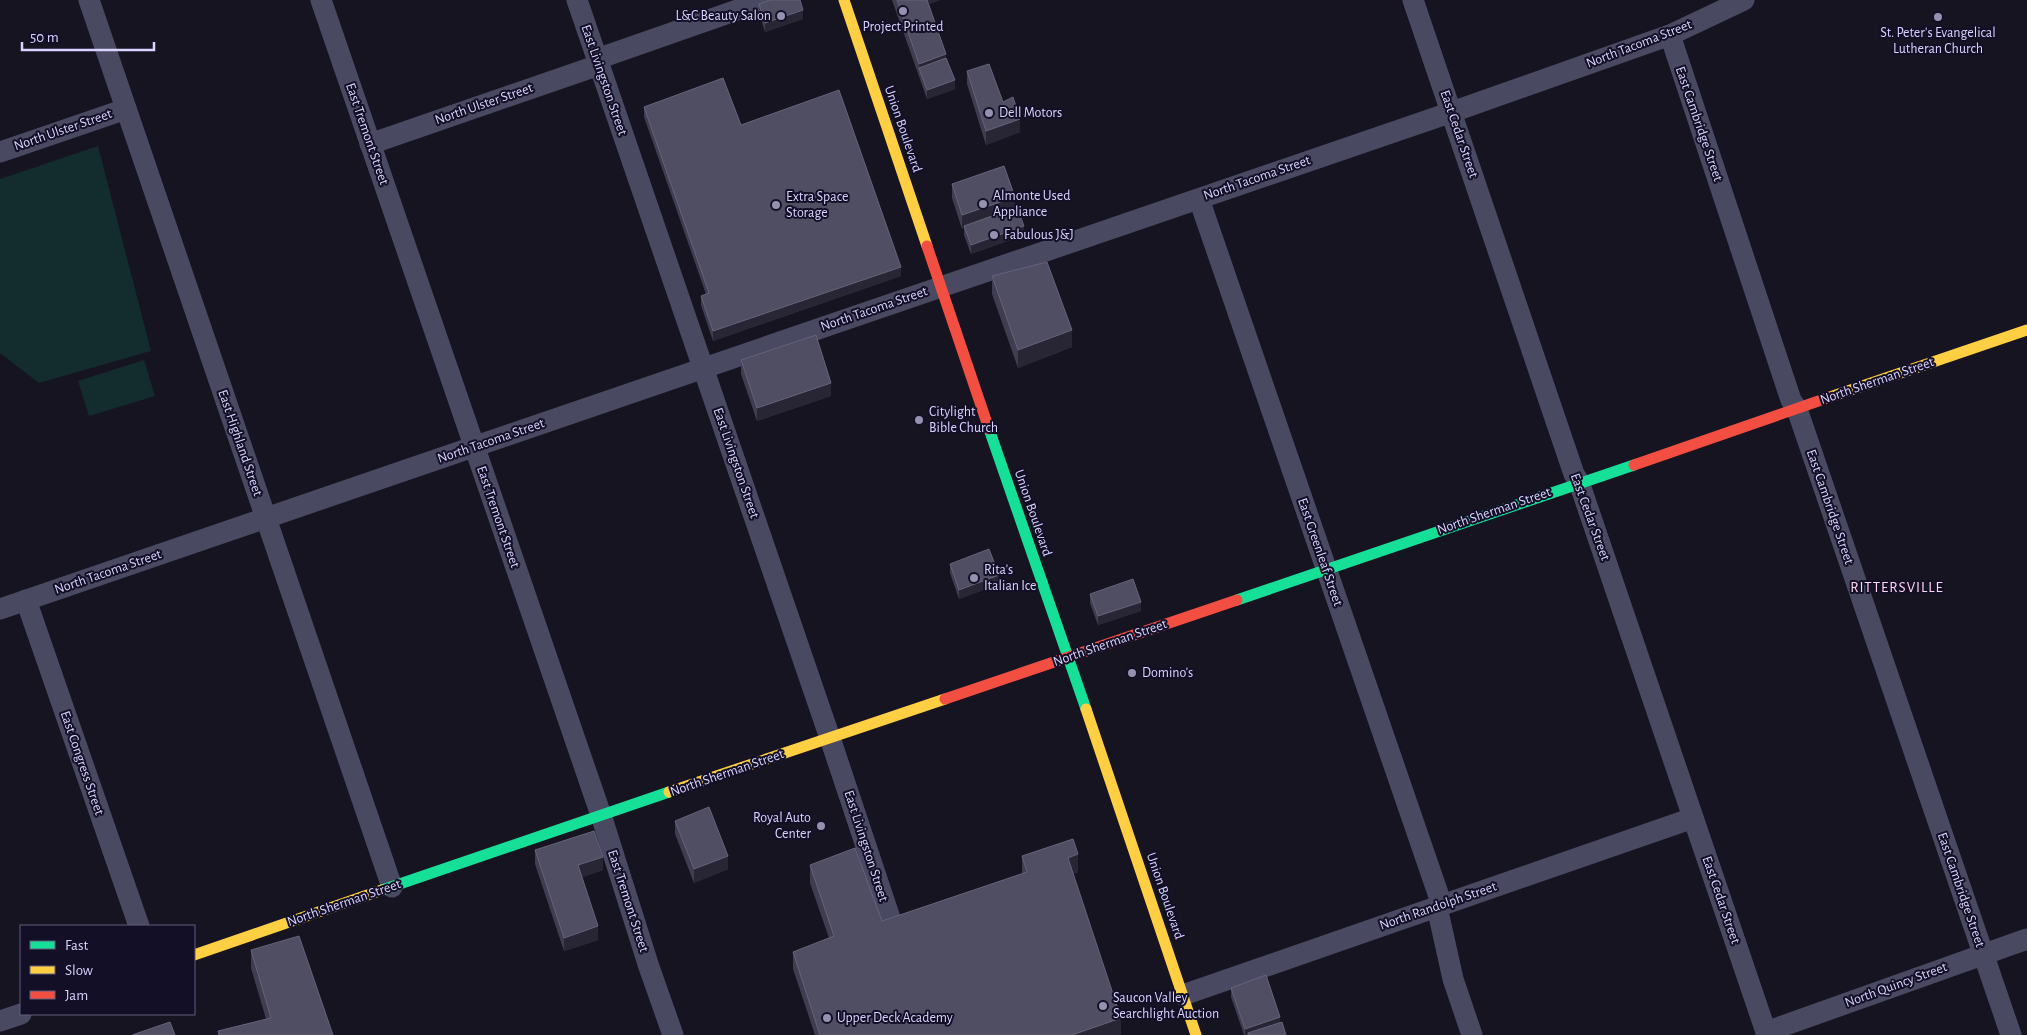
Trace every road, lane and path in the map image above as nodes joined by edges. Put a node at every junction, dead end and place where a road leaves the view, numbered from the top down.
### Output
1 (89, 0) edge
2 (321, 0) edge
3 (577, 0) edge
4 (766, 0) edge
5 (844, 0) edge
6 (1413, 0) edge
7 (1744, 0) edge
8 (1670, 36) junction
9 (598, 62) junction
10 (126, 108) junction
11 (1452, 112) junction
12 (370, 144) junction
13 (0, 152) edge
14 (1199, 199) junction
15 (940, 286) junction
16 (2027, 330) edge
17 (703, 367) junction
18 (1797, 409) junction
19 (474, 447) junction
20 (1579, 482) junction
21 (265, 518) junction
22 (1326, 570) junction
23 (26, 600) junction
24 (0, 609) edge
25 (1067, 657) junction
26 (830, 738) junction
27 (601, 815) junction
28 (1693, 818) junction
29 (392, 887) junction
30 (1439, 906) junction
31 (139, 925) edge
32 (892, 927) edge
33 (2027, 939) edge
34 (1983, 954) junction
35 (195, 955) edge
36 (1183, 995) junction
37 (20, 1014) edge
38 (0, 1021) edge
39 (1767, 1033) edge
40 (673, 1035) edge
41 (1196, 1035) edge
42 (1472, 1035) edge
43 (2012, 1035) edge

1 - 10 street, East Highland Street
2 - 12 street, East Tremont Street
3 - 9 street, East Livingston Street
4 - 9 street, North Ulster Street
5 - 15 street, Union Boulevard
6 - 11 street, East Cedar Street
7 - 8 street, North Tacoma Street
8 - 11 street, North Tacoma Street
8 - 18 street, East Cambridge Street
9 - 12 street, North Ulster Street
9 - 17 street, East Livingston Street
10 - 13 street, North Ulster Street
10 - 21 street, East Highland Street
11 - 14 street, North Tacoma Street
11 - 20 street, East Cedar Street
12 - 19 street, East Tremont Street
14 - 15 street, North Tacoma Street
14 - 22 street, East Greenleaf Street
15 - 17 street, North Tacoma Street
15 - 25 street, Union Boulevard
16 - 18 street, North Sherman Street
17 - 19 street, North Tacoma Street
17 - 26 street, East Livingston Street
18 - 20 street, North Sherman Street
18 - 34 street, East Cambridge Street
19 - 21 street, North Tacoma Street
19 - 27 street, East Tremont Street
20 - 22 street, North Sherman Street
20 - 28 street, East Cedar Street
21 - 23 street, North Tacoma Street
21 - 29 street, East Highland Street
22 - 25 street, North Sherman Street
22 - 30 street, East Greenleaf Street
23 - 24 street, North Tacoma Street
23 - 31 street, East Congress Street
25 - 26 street, North Sherman Street
25 - 36 street, Union Boulevard
26 - 27 street, North Sherman Street
26 - 32 street, East Livingston Street
27 - 29 street, North Sherman Street
27 - 40 street, East Tremont Street
28 - 30 street, North Randolph Street
28 - 39 street, East Cedar Street
29 - 35 street, North Sherman Street
30 - 36 street, North Randolph Street
30 - 42 street, East Greenleaf Street
33 - 34 street, North Quincy Street
34 - 39 street, North Quincy Street
34 - 43 street, East Cambridge Street
36 - 41 street, Union Boulevard
37 - 38 street

